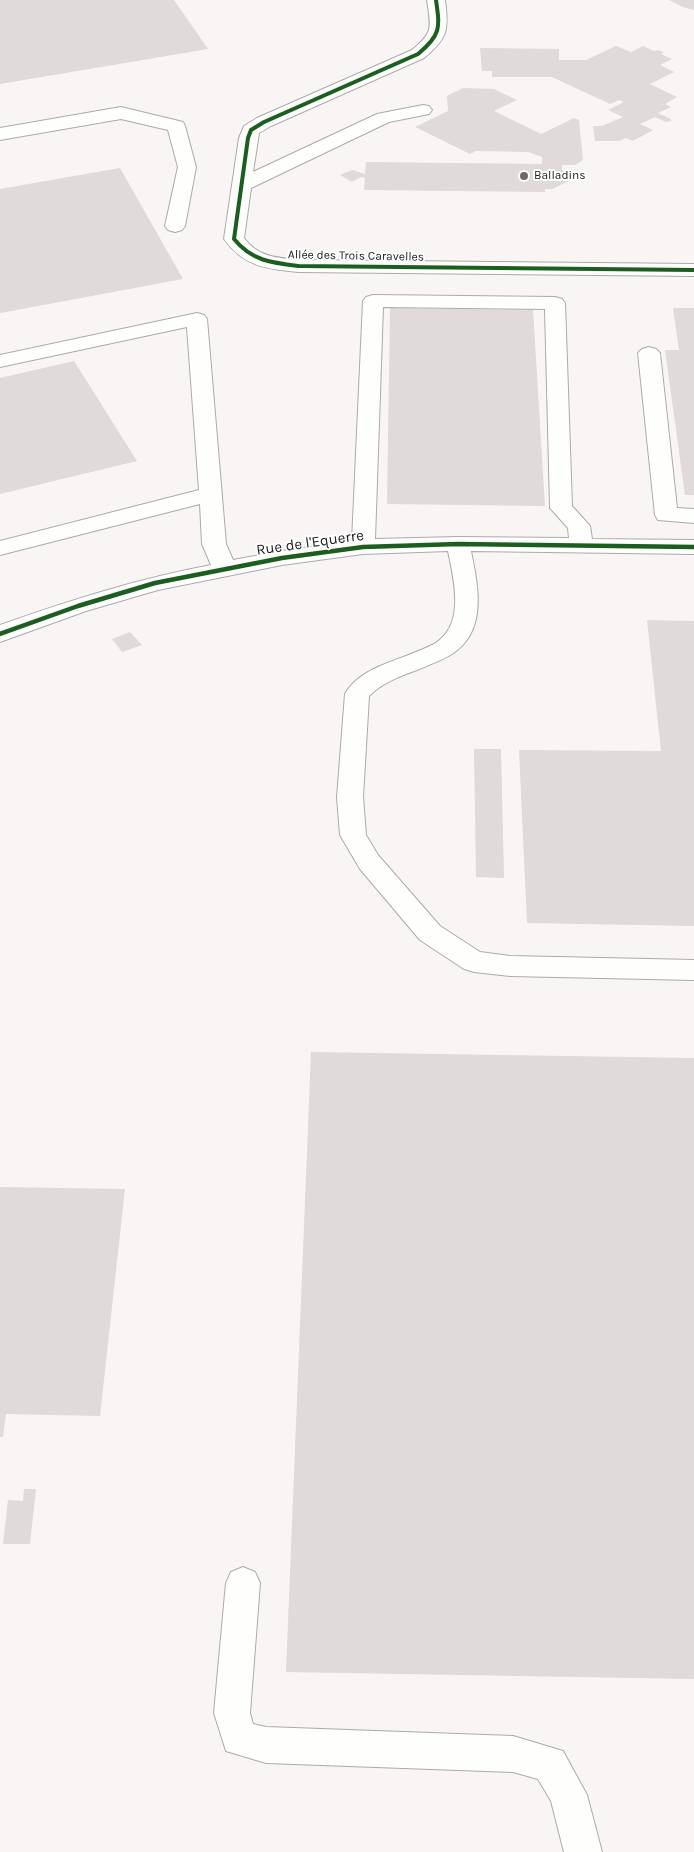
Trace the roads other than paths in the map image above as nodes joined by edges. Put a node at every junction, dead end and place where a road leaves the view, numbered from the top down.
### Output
1 (436, 0) edge
2 (423, 110) dead end
3 (0, 134) edge
4 (241, 185) junction
5 (175, 226) dead end
6 (694, 270) edge
7 (649, 353) dead end
8 (0, 361) edge
9 (210, 494) junction
10 (694, 516) edge
11 (458, 544) junction
12 (582, 546) junction
13 (363, 547) junction
14 (694, 547) edge
15 (0, 548) edge
16 (224, 568) junction
17 (0, 634) edge
18 (694, 970) edge
19 (243, 1584) dead end
20 (583, 1852) edge

1 - 4 street, Allée des Trois Caravelles
2 - 4 street
3 - 5 street
4 - 6 street, Allée des Trois Caravelles
7 - 10 street
8 - 9 street
9 - 15 street
9 - 16 street
11 - 12 street, Rue de l'Equerre
11 - 13 street, Rue de l'Equerre
11 - 18 street
12 - 13 street
12 - 14 street, Rue de l'Equerre
13 - 16 street, Rue de l'Equerre
16 - 17 street, Rue de l'Equerre
19 - 20 street

